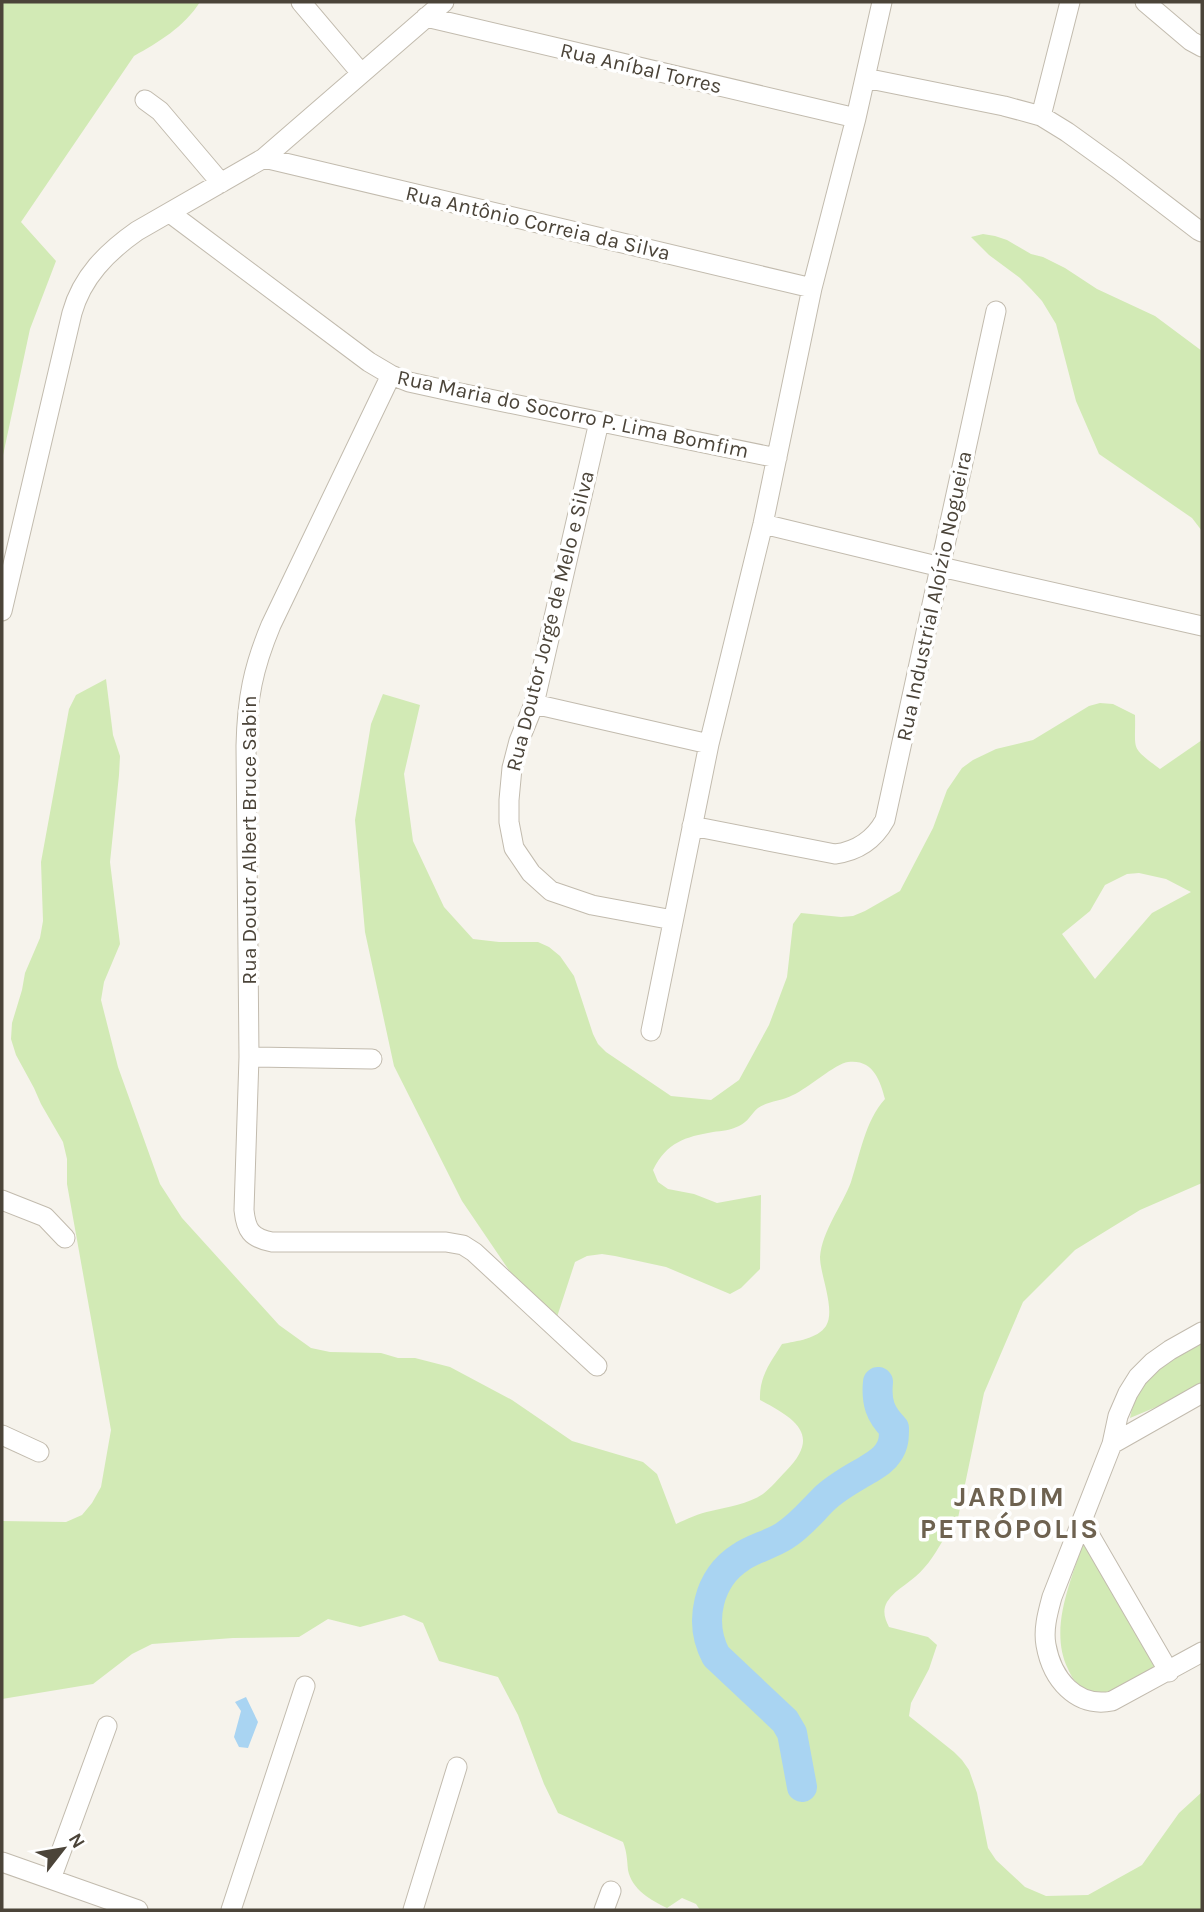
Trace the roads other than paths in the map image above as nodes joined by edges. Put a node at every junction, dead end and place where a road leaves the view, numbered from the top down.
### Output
1 (301, 2) edge
2 (444, 2) edge
3 (882, 2) edge
4 (1070, 2) edge
5 (1145, 2) edge
6 (426, 17) junction
7 (1202, 47) edge
8 (361, 73) junction
9 (865, 78) junction
10 (145, 100) dead end
11 (1041, 116) junction
12 (856, 118) junction
13 (264, 158) junction
14 (221, 183) junction
15 (170, 214) junction
16 (1202, 232) edge
17 (812, 288) junction
18 (996, 311) dead end
19 (391, 376) junction
20 (599, 422) junction
21 (777, 458) junction
22 (764, 524) junction
23 (941, 567) junction
24 (2, 611) edge
25 (1202, 626) edge
26 (534, 704) junction
27 (709, 744) junction
28 (692, 826) junction
29 (673, 920) junction
30 (651, 1031) dead end
31 (249, 1058) junction
32 (372, 1059) dead end
33 (2, 1200) edge
34 (65, 1238) dead end
35 (1202, 1332) edge
36 (597, 1366) dead end
37 (1202, 1393) edge
38 (2, 1436) edge
39 (1112, 1444) junction
40 (39, 1452) dead end
41 (1082, 1522) junction
42 (1202, 1653) edge
43 (1169, 1672) junction
44 (305, 1686) dead end
45 (107, 1726) dead end
46 (457, 1767) dead end
47 (2, 1863) edge
48 (51, 1880) junction
49 (611, 1891) dead end
50 (138, 1910) edge
51 (231, 1910) edge
52 (413, 1910) edge
53 (604, 1910) edge

1 - 8 street
2 - 6 street
3 - 9 street
4 - 11 street
5 - 7 street
6 - 8 street
6 - 12 street, Rua Aníbal Torres
8 - 13 street
9 - 11 street
9 - 12 street
10 - 14 street
11 - 16 street
12 - 17 street
13 - 14 street
13 - 17 street, Rua Antônio Correia da Silva
14 - 15 street
15 - 19 street, Rua Maria do Socorro P. Lima Bomfim
15 - 24 street
17 - 21 street
18 - 23 street, Rua Industrial Aloízio Nogueira
19 - 20 street, Rua Maria do Socorro P. Lima Bomfim
19 - 31 street, Rua Doutor Albert Bruce Sabin
20 - 21 street, Rua Maria do Socorro P. Lima Bomfim
20 - 26 street, Rua Doutor Jorge de Melo e Silva
21 - 22 street
22 - 23 street
22 - 27 street
23 - 25 street
23 - 28 street, Rua Industrial Aloízio Nogueira
26 - 27 street
26 - 29 street, Rua Doutor Jorge de Melo e Silva
27 - 28 street
28 - 29 street
29 - 30 street
31 - 32 street
31 - 36 street, Rua Doutor Albert Bruce Sabin
33 - 34 street
35 - 39 street
37 - 39 street
38 - 40 street
39 - 41 street
41 - 43 street
41 - 43 street
42 - 43 street
44 - 51 street
45 - 48 street
46 - 52 street
47 - 48 street
48 - 50 street
49 - 53 street

